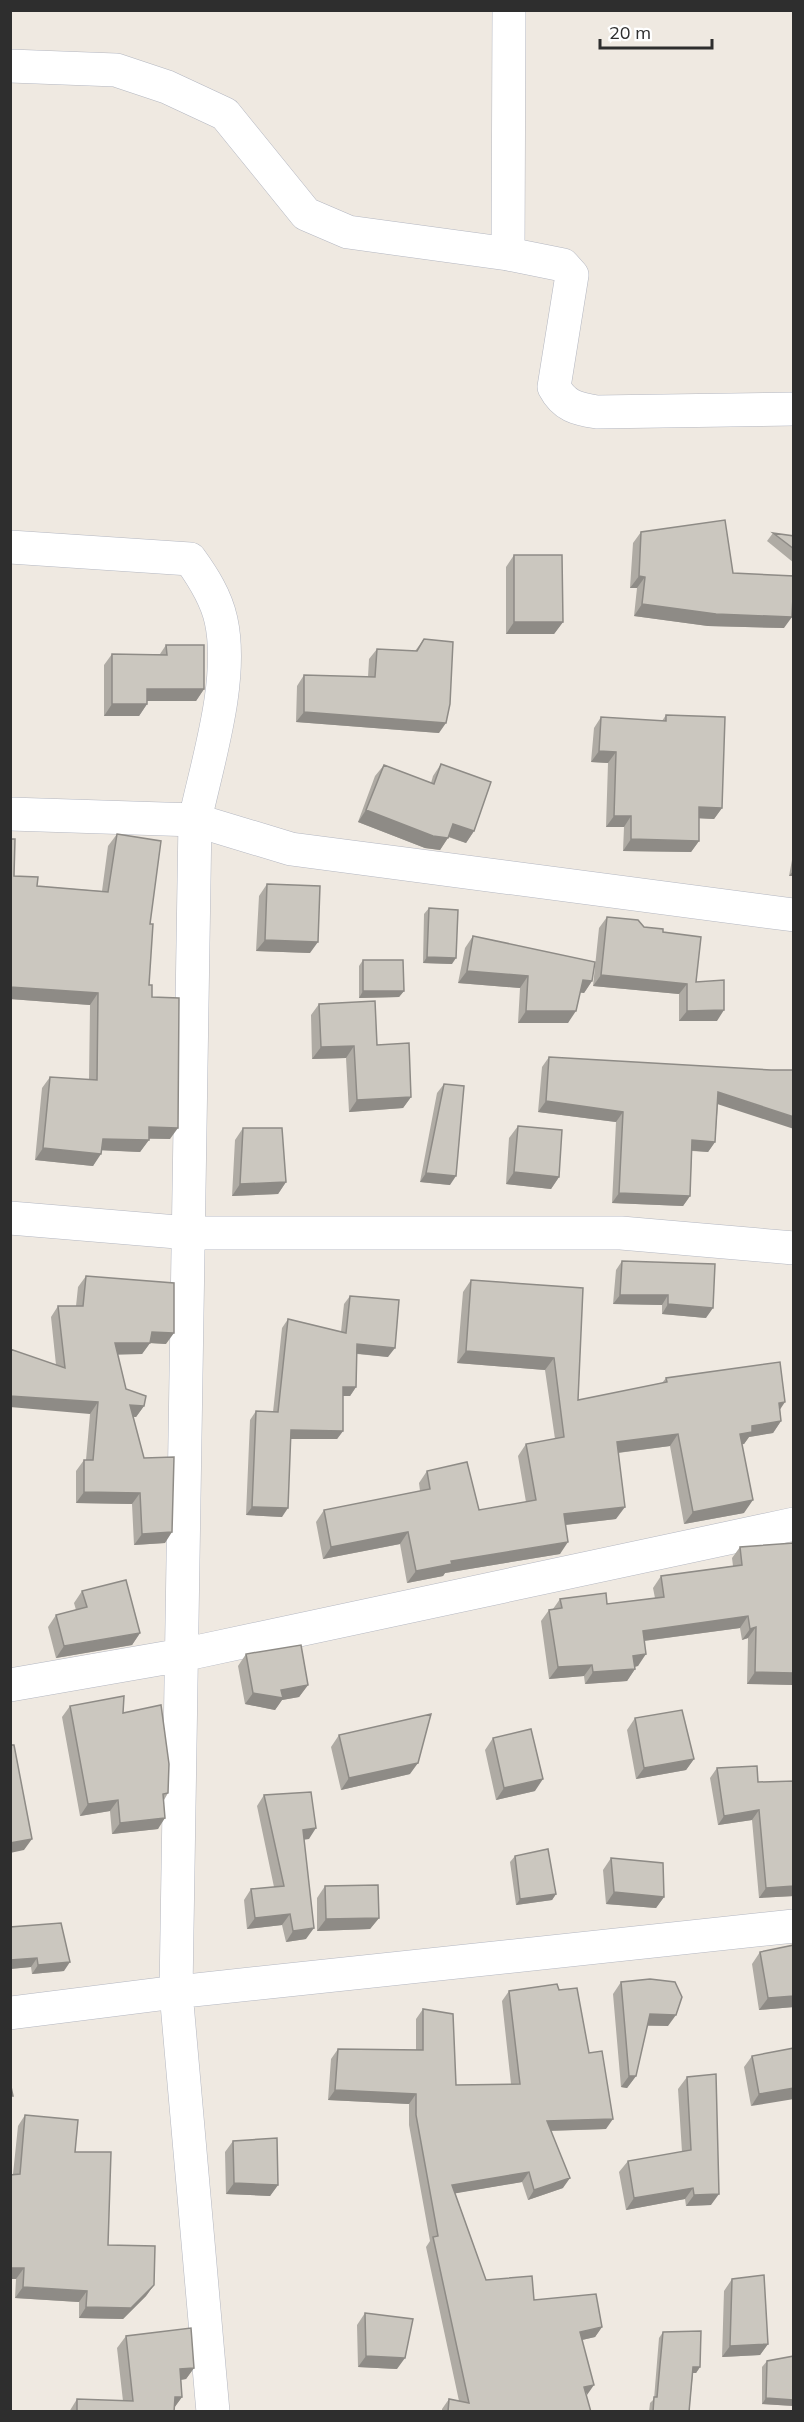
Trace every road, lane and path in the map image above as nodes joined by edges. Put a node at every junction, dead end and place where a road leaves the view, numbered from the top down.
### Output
1 (509, 10) edge
2 (10, 66) edge
3 (508, 254) junction
4 (794, 409) edge
5 (10, 547) edge
6 (10, 814) edge
7 (195, 819) junction
8 (794, 915) edge
9 (10, 1218) edge
10 (189, 1233) junction
11 (794, 1248) edge
12 (794, 1524) edge
13 (182, 1655) junction
14 (10, 1685) edge
15 (794, 1926) edge
16 (176, 1992) junction
17 (10, 2013) edge
18 (213, 2412) edge

1 - 3 street
2 - 3 street
3 - 4 street
5 - 7 street
6 - 7 street
7 - 8 street
7 - 10 street
9 - 10 street
10 - 11 street
10 - 13 street
12 - 13 street
13 - 14 street
13 - 16 street
15 - 16 street
16 - 17 street
16 - 18 street

